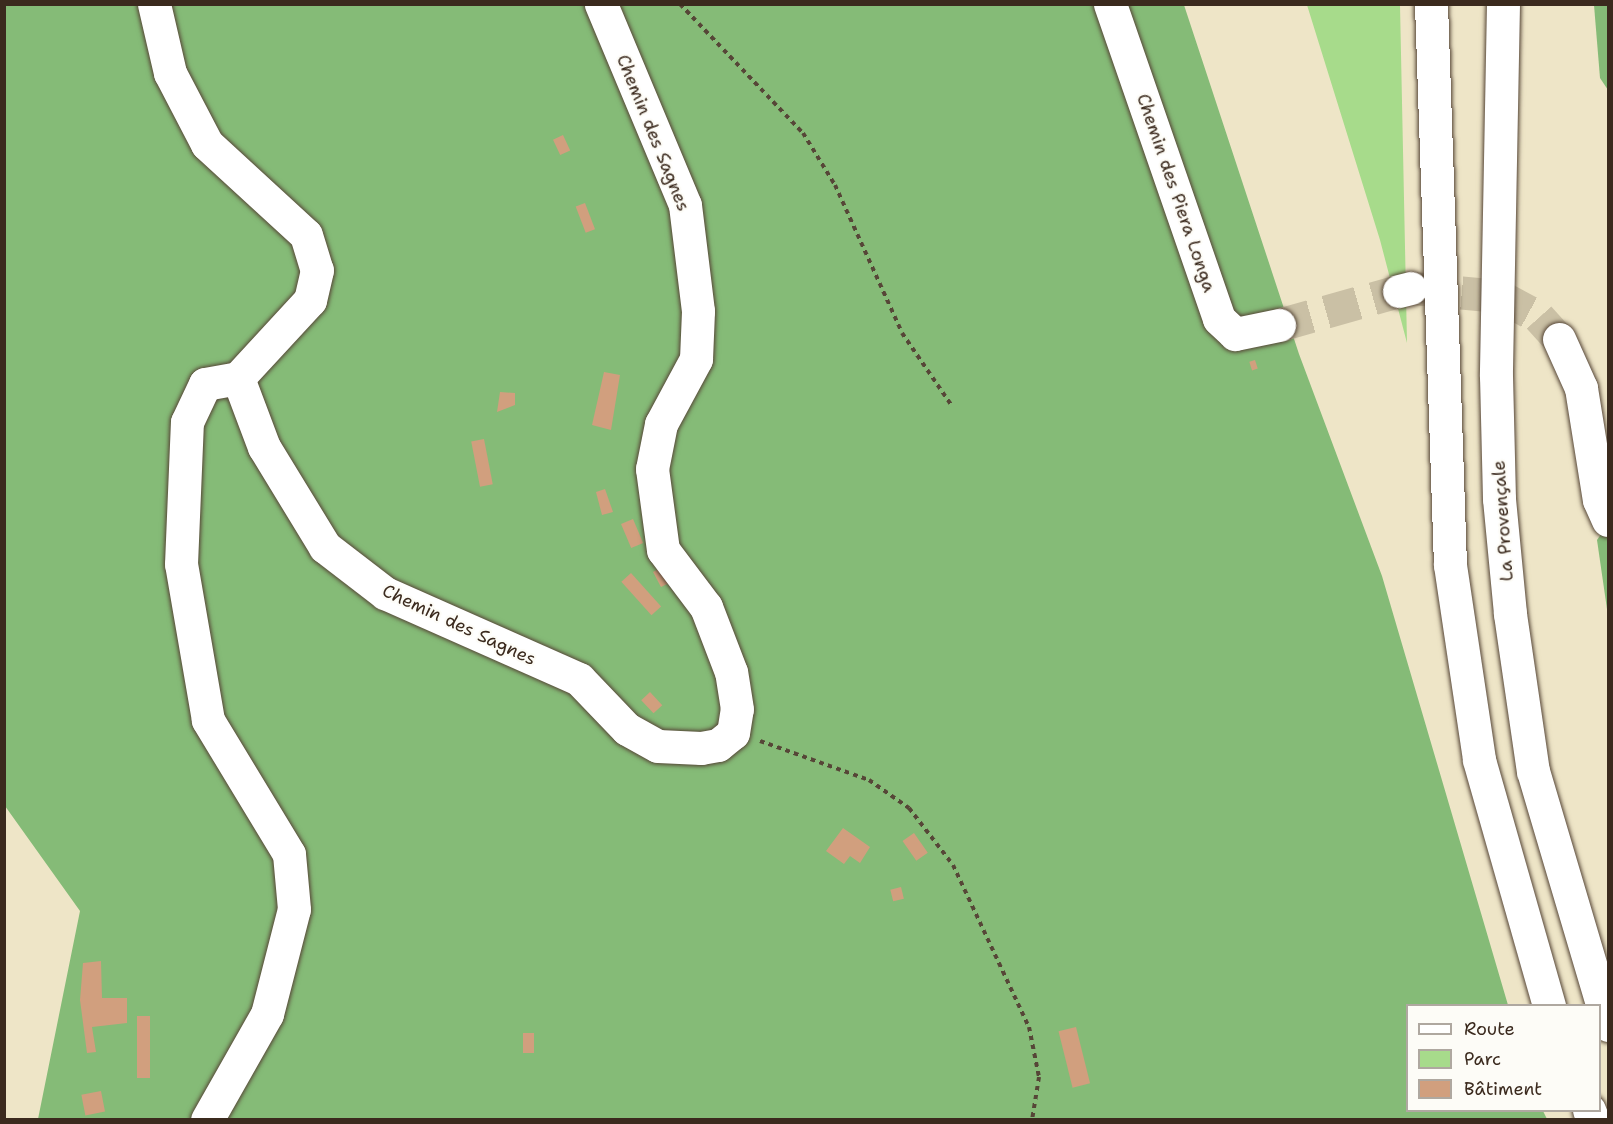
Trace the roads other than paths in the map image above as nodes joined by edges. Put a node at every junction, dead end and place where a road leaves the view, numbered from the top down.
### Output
1 (154, 4) edge
2 (601, 4) edge
3 (1110, 4) edge
4 (1431, 4) edge
5 (1503, 4) edge
6 (1279, 325) tunnel mouth
7 (1559, 339) tunnel mouth
8 (238, 378) junction
9 (1608, 520) edge
10 (1549, 1004) edge
11 (1608, 1024) edge
12 (207, 1119) edge

1 - 8 main road
2 - 8 main road, Chemin des Sagnes
3 - 6 main road, Chemin des Piera Longa
4 - 10 main road
5 - 11 main road, La Provençale
7 - 9 main road
8 - 12 main road

